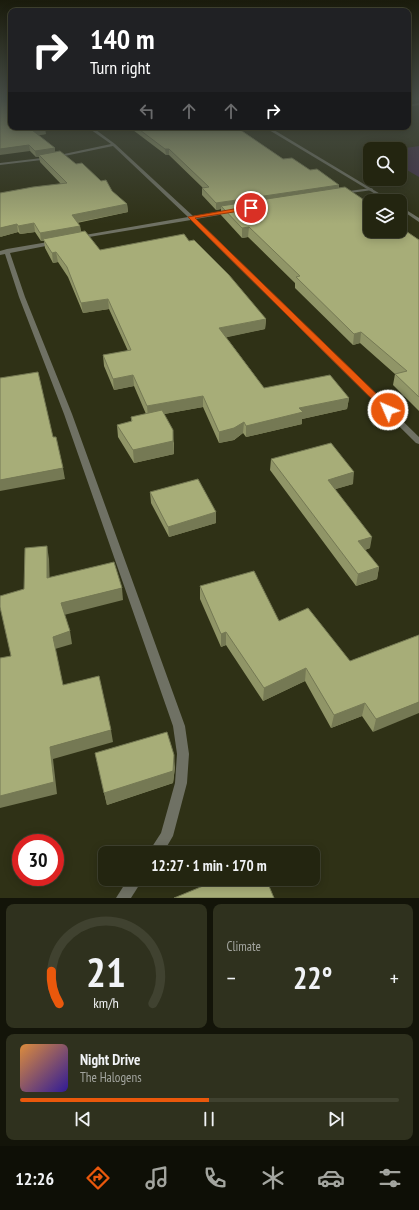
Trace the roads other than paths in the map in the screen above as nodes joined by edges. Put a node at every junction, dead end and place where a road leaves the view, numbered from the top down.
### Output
1 (108, 141) edge
2 (290, 141) edge
3 (114, 145) junction
4 (0, 164) edge
5 (371, 189) junction
6 (379, 194) edge
7 (332, 195) edge
8 (238, 210) edge
9 (407, 212) edge
10 (191, 217) junction
11 (419, 220) edge
12 (75, 239) edge
13 (60, 242) edge
14 (4, 252) edge
15 (419, 441) edge
16 (160, 846) edge
17 (131, 886) edge
18 (123, 898) edge

1 - 3 street
2 - 5 street
3 - 4 street
3 - 10 street
5 - 6 street
5 - 7 street
8 - 10 street
9 - 11 street
10 - 12 street
10 - 15 street
13 - 14 street
14 - 16 street
17 - 18 street

